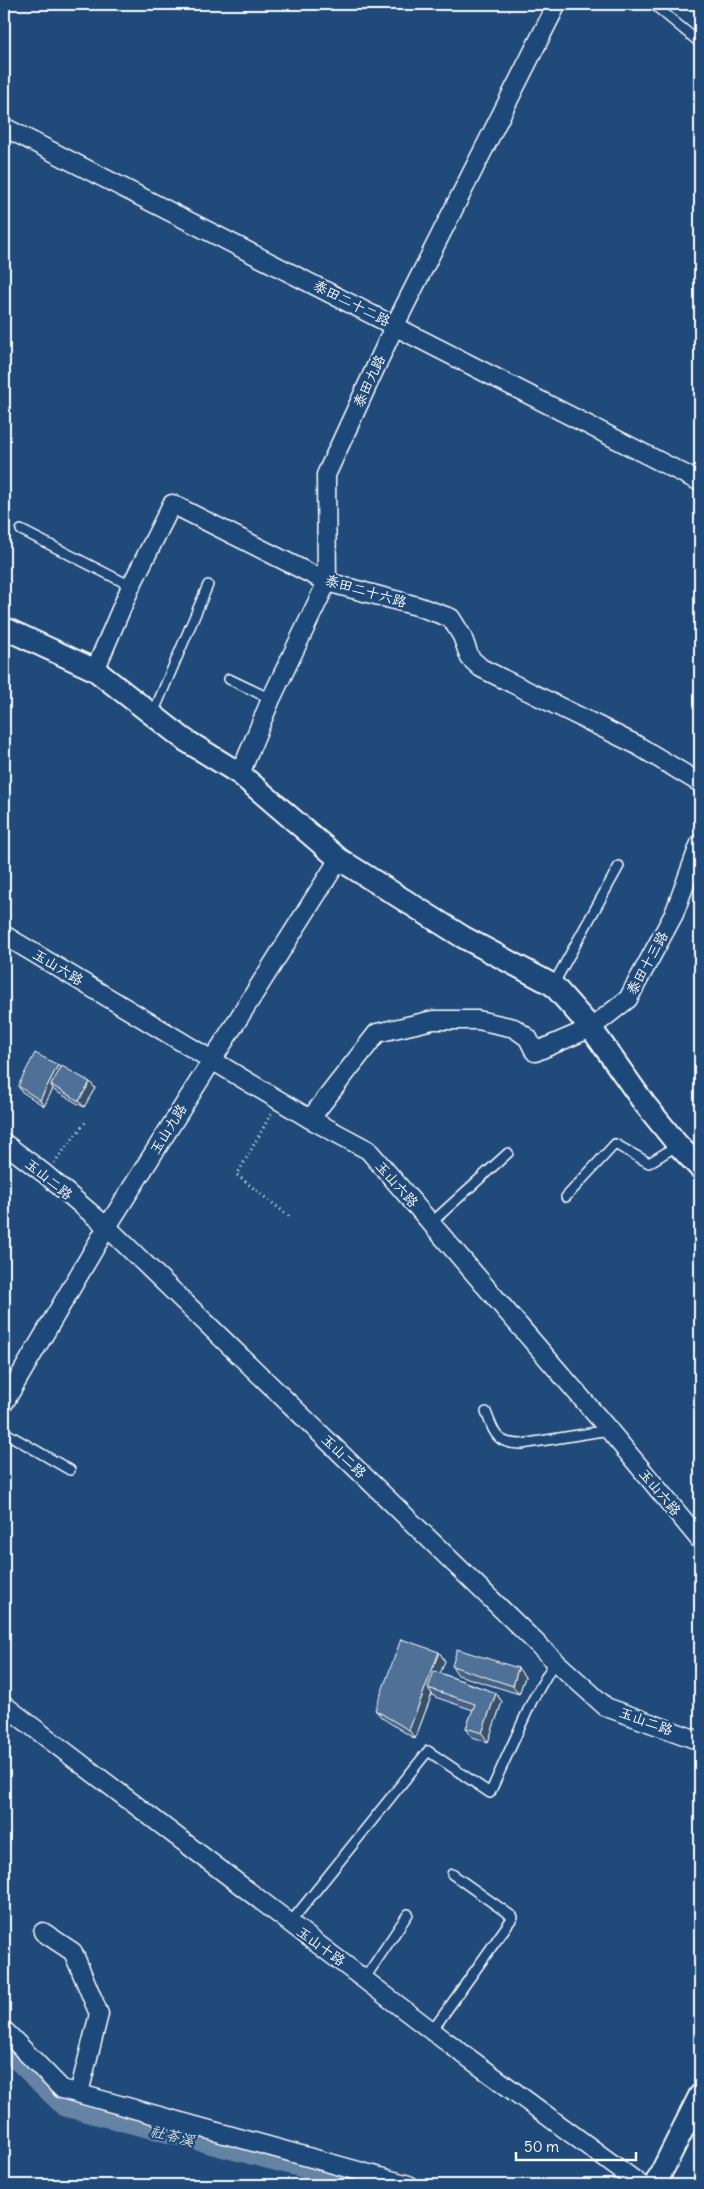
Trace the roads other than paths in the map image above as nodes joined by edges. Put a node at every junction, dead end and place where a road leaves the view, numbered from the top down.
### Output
1 (557, 4) edge
2 (653, 4) edge
3 (700, 43) edge
4 (4, 127) edge
5 (395, 325) junction
6 (700, 482) edge
7 (21, 530) dead end
8 (327, 582) junction
9 (208, 585) dead end
10 (130, 586) junction
11 (4, 628) edge
12 (95, 670) junction
13 (230, 679) dead end
14 (271, 699) junction
15 (152, 716) junction
16 (240, 774) junction
17 (700, 783) edge
18 (700, 844) edge
19 (339, 859) junction
20 (619, 866) dead end
21 (4, 935) edge
22 (553, 985) junction
23 (591, 1028) junction
24 (212, 1060) junction
25 (310, 1119) junction
26 (4, 1143) edge
27 (678, 1145) junction
28 (508, 1153) dead end
29 (700, 1168) edge
30 (566, 1198) dead end
31 (431, 1223) junction
32 (106, 1227) junction
33 (4, 1403) edge
34 (486, 1412) dead end
35 (609, 1430) junction
36 (4, 1432) edge
37 (70, 1470) dead end
38 (700, 1540) edge
39 (555, 1661) junction
40 (4, 1705) edge
41 (700, 1741) edge
42 (452, 1874) dead end
43 (408, 1914) dead end
44 (290, 1923) junction
45 (43, 1932) dead end
46 (365, 1978) junction
47 (4, 2030) edge
48 (432, 2031) junction
49 (79, 2093) junction
50 (700, 2095) edge
51 (380, 2182) edge
52 (409, 2185) edge
53 (641, 2185) edge
54 (655, 2185) edge

1 - 5 street, 泰田九路
2 - 3 lane
4 - 5 street, 泰田二十二路
5 - 6 street, 泰田二十二路
5 - 8 street, 泰田九路
7 - 10 lane
8 - 10 street, 泰田二十六路
8 - 14 street, 泰田九路
8 - 17 street, 泰田二十六路
9 - 15 lane
10 - 12 street, 泰田二十六路
11 - 12 street
12 - 15 street
13 - 14 lane
14 - 16 street, 泰田九路
15 - 16 street
16 - 19 street
18 - 23 street, 泰田十三路
19 - 22 street
19 - 24 street, 玉山九路
20 - 22 lane
21 - 24 street, 玉山六路
22 - 23 street
23 - 25 street, 泰田十三路
23 - 27 street
24 - 25 street, 玉山六路
24 - 32 street, 玉山九路
25 - 31 street, 玉山六路
26 - 32 street, 玉山二路
27 - 29 street
27 - 30 lane
28 - 31 lane
31 - 35 street, 玉山六路
32 - 33 street, 玉山九路
32 - 39 street, 玉山二路
34 - 35 lane
35 - 38 street, 玉山六路
36 - 37 lane
39 - 41 street, 玉山二路
39 - 44 lane
40 - 44 street, 玉山十路
42 - 48 lane
43 - 46 lane
44 - 46 street, 玉山十路
45 - 49 street
46 - 48 street, 玉山十路
47 - 49 street
48 - 53 street, 玉山十路
49 - 51 street
50 - 54 street
51 - 52 street

